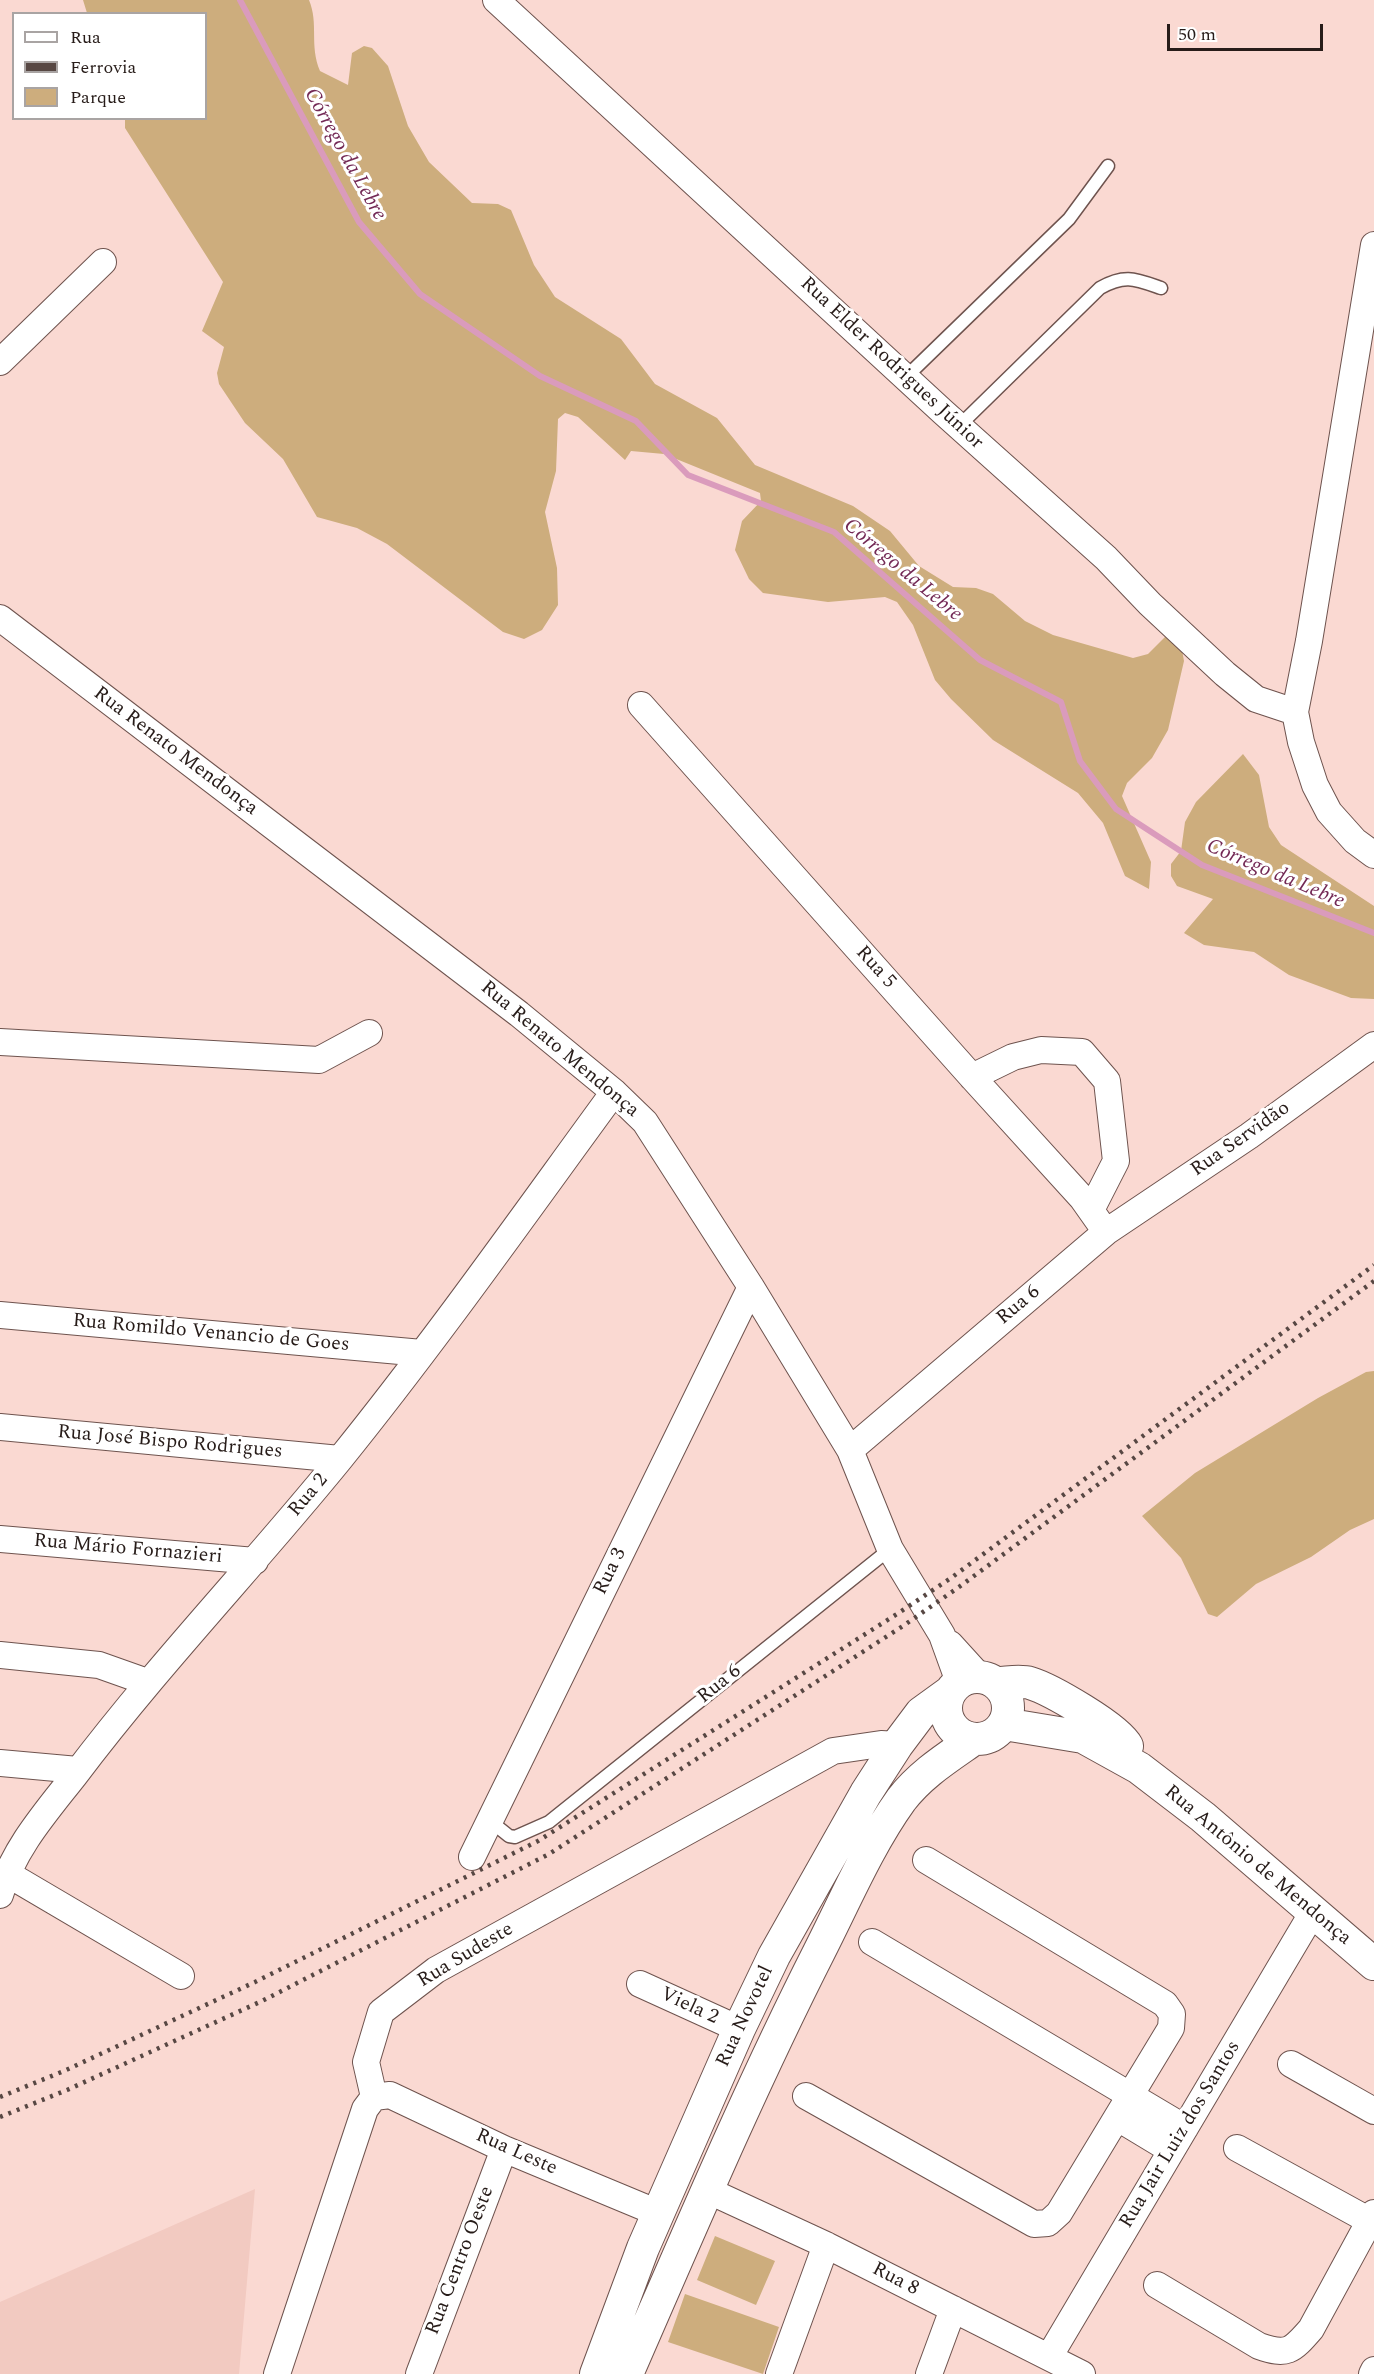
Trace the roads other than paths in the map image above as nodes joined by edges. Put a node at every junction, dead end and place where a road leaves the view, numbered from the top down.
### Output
1 (496, 0) edge
2 (1108, 166) dead end
3 (1374, 245) edge
4 (103, 262) dead end
5 (1161, 288) dead end
6 (0, 362) edge
7 (906, 377) junction
8 (959, 426) junction
9 (0, 618) edge
10 (641, 705) dead end
11 (1295, 712) junction
12 (1374, 855) edge
13 (369, 1033) dead end
14 (0, 1042) edge
15 (1374, 1045) edge
16 (972, 1077) junction
17 (614, 1092) junction
18 (1091, 1210) junction
19 (1106, 1232) junction
20 (751, 1287) junction
21 (0, 1315) edge
22 (422, 1353) junction
23 (0, 1428) edge
24 (850, 1450) junction
25 (340, 1459) junction
26 (0, 1539) edge
27 (890, 1549) junction
28 (255, 1561) junction
29 (0, 1655) edge
30 (147, 1682) junction
31 (971, 1684) junction
32 (1004, 1724) junction
33 (974, 1739) junction
34 (897, 1745) junction
35 (0, 1763) edge
36 (1139, 1768) junction
37 (78, 1770) junction
38 (489, 1820) junction
39 (472, 1857) dead end
40 (926, 1860) dead end
41 (2, 1880) edge
42 (1313, 1912) junction
43 (872, 1942) dead end
44 (1374, 1964) edge
45 (181, 1976) dead end
46 (640, 1984) dead end
47 (739, 2029) junction
48 (1291, 2064) dead end
49 (806, 2096) dead end
50 (1131, 2096) junction
51 (374, 2097) junction
52 (1374, 2111) edge
53 (1118, 2118) junction
54 (1185, 2128) junction
55 (693, 2134) junction
56 (1237, 2148) dead end
57 (504, 2149) junction
58 (1171, 2150) junction
59 (707, 2190) junction
60 (658, 2213) junction
61 (1372, 2217) edge
62 (826, 2245) junction
63 (1366, 2249) edge
64 (1157, 2285) dead end
65 (953, 2309) junction
66 (1048, 2357) junction
67 (1374, 2370) edge
68 (1080, 2373) edge
69 (277, 2374) edge
70 (419, 2374) edge
71 (596, 2374) edge
72 (627, 2374) edge
73 (779, 2374) edge
74 (929, 2374) edge
75 (1372, 2374) edge

1 - 7 street, Rua Elder Rodrigues Júnior
2 - 7 lane
3 - 11 street
4 - 6 street
5 - 8 lane
7 - 8 street, Rua Elder Rodrigues Júnior
8 - 11 street, Rua Elder Rodrigues Júnior
9 - 17 street, Rua Renato Mendonça
10 - 16 street, Rua 5
11 - 12 street
13 - 14 street
15 - 19 street, Rua Servidão
16 - 18 street, Rua 5
16 - 18 street
17 - 20 street, Rua Renato Mendonça
17 - 22 street, Rua 2
18 - 19 street, Rua 5
19 - 24 street, Rua 6
20 - 24 street, Rua Renato Mendonça
20 - 38 street, Rua 3
21 - 22 street, Rua Romildo Venancio de Goes
22 - 25 street, Rua 2
23 - 25 street, Rua José Bispo Rodrigues
24 - 27 street, Rua Renato Mendonça
25 - 28 street, Rua 2
26 - 28 street, Rua Mário Fornazieri
27 - 31 street, Rua Renato Mendonça
27 - 38 lane, Rua 6
28 - 30 street, Rua 2
29 - 30 street
30 - 37 street, Rua 2
31 - 32 street
31 - 33 street
31 - 34 street, Rua Novotel
31 - 36 street, Rua Antônio de Mendonça
32 - 33 street
32 - 36 street, Rua Antônio de Mendonça
33 - 59 street, Rua Novotel
34 - 47 street, Rua Novotel
34 - 51 street, Rua Sudeste
35 - 37 street
36 - 42 street, Rua Antônio de Mendonça
37 - 41 street, Rua 2
38 - 39 street, Rua 3
40 - 50 street
41 - 45 street
42 - 44 street, Rua Antônio de Mendonça
42 - 54 street, Rua Jair Luiz dos Santos
43 - 50 street
46 - 47 street, Viela 2
47 - 55 street, Rua Novotel
48 - 52 street
49 - 53 street
50 - 53 street
50 - 54 street
51 - 57 street, Rua Leste
51 - 69 street
53 - 58 street
54 - 58 street, Rua Jair Luiz dos Santos
55 - 59 street
55 - 60 street, Rua Novotel
56 - 61 street
57 - 60 street, Rua Leste
57 - 70 street, Rua Centro Oeste
58 - 66 street, Rua Jair Luiz dos Santos
59 - 60 street
59 - 62 street, Rua 8
59 - 72 street, Rua Novotel
60 - 71 street, Rua Novotel
61 - 63 street
62 - 65 street, Rua 8
62 - 73 street
63 - 64 street
65 - 66 street, Rua 8
65 - 74 street
66 - 68 street, Rua 8
67 - 75 street

